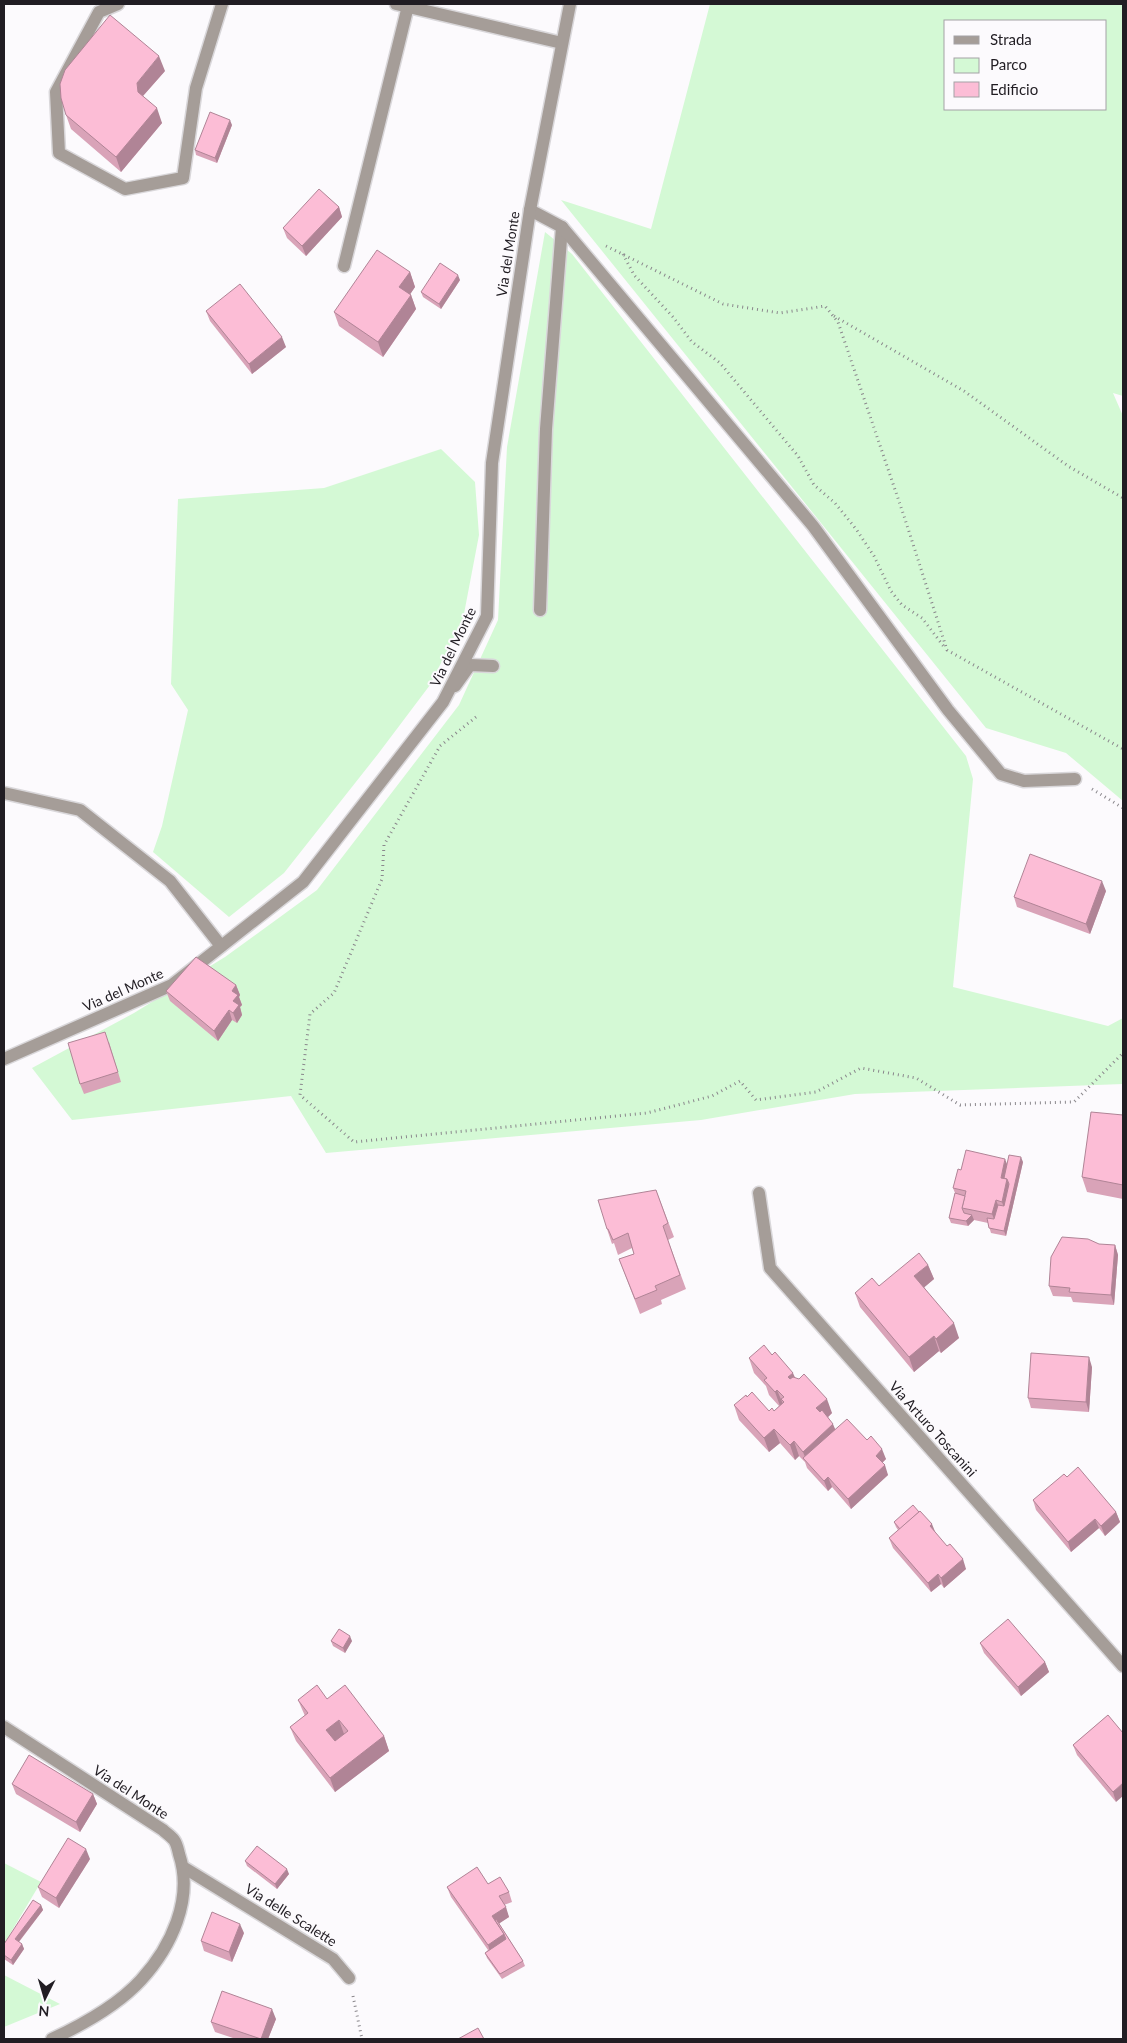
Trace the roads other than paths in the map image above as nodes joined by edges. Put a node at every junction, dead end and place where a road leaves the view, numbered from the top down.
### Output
1 (118, 4) edge
2 (222, 4) edge
3 (570, 4) edge
4 (402, 5) edge
5 (562, 43) junction
6 (530, 210) junction
7 (562, 227) junction
8 (344, 266) dead end
9 (540, 610) dead end
10 (493, 666) dead end
11 (443, 702) junction
12 (1074, 779) road end
13 (4, 793) edge
14 (221, 946) junction
15 (4, 1059) edge
16 (759, 1193) dead end
17 (1123, 1666) edge
18 (4, 1727) edge
19 (184, 1867) junction
20 (349, 1978) road end
21 (52, 2039) edge

1 - 2 street
3 - 5 street, Via del Monte
4 - 5 street
4 - 8 street
5 - 6 street, Via del Monte
6 - 7 street
6 - 11 street, Via del Monte
7 - 9 street
7 - 12 street
10 - 11 street
11 - 14 street, Via del Monte
13 - 14 street
14 - 15 street, Via del Monte
16 - 17 street, Via Arturo Toscanini
18 - 19 street, Via del Monte
19 - 20 street, Via delle Scalette
19 - 21 street, Via del Monte

